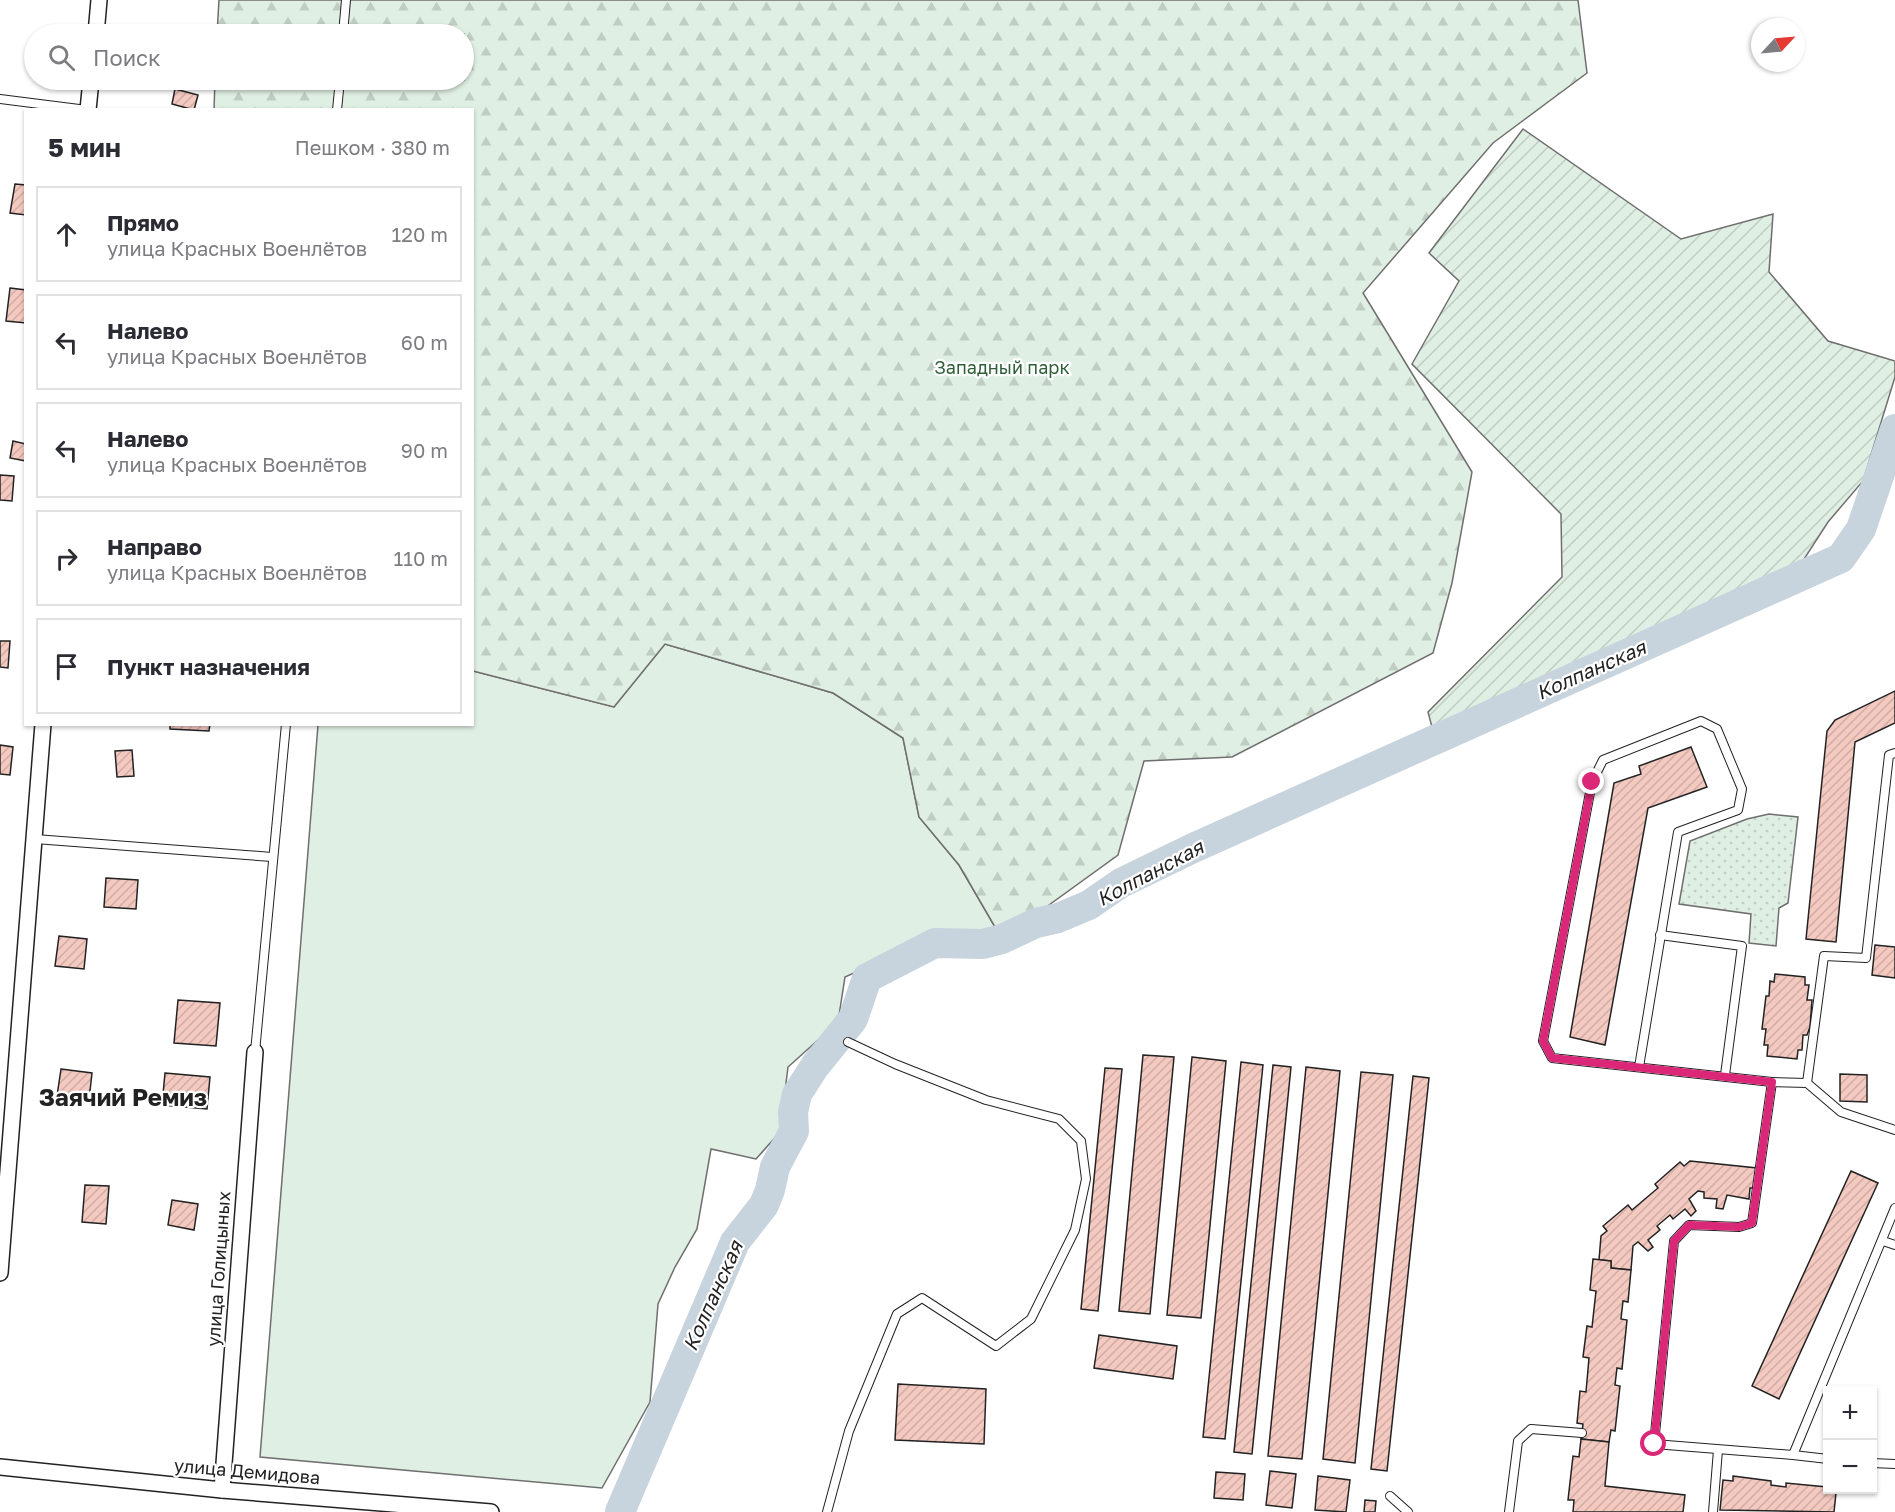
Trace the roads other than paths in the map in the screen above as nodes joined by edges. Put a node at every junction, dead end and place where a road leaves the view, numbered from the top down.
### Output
1 (99, 0) edge
2 (346, 0) edge
3 (97, 24) edge
4 (344, 24) edge
5 (90, 90) edge
6 (339, 90) edge
7 (0, 99) edge
8 (71, 108) edge
9 (87, 108) edge
10 (338, 108) edge
11 (43, 726) edge
12 (286, 726) edge
13 (1895, 753) edge
14 (35, 839) junction
15 (272, 857) junction
16 (1660, 935) junction
17 (848, 1042) dead end
18 (255, 1052) joint
19 (1639, 1067) junction
20 (1725, 1075) junction
21 (1772, 1082) junction
22 (1807, 1083) junction
23 (1895, 1130) edge
24 (1895, 1208) edge
25 (1883, 1241) junction
26 (1895, 1245) edge
27 (0, 1273) edge
28 (1582, 1433) dead end
29 (1718, 1450) junction
30 (1793, 1455) junction
31 (1823, 1459) edge
32 (1877, 1463) edge
33 (1895, 1464) edge
34 (0, 1467) edge
35 (222, 1490) junction
36 (1390, 1496) dead end
37 (491, 1512) edge
38 (826, 1512) edge
39 (1408, 1512) edge
40 (1509, 1512) edge
41 (1713, 1512) edge

1 - 3 street
2 - 4 lane
5 - 9 street
6 - 10 lane
7 - 8 lane
11 - 14 street
12 - 15 lane
13 - 22 lane
14 - 15 lane
14 - 27 street
15 - 18 lane
16 - 19 lane
16 - 19 lane
16 - 20 lane
17 - 38 lane
18 - 35 street, улица Голицыных
19 - 20 lane
20 - 21 lane
21 - 22 lane
21 - 29 lane
22 - 23 lane
24 - 25 lane
25 - 26 lane
25 - 30 lane
28 - 40 lane
29 - 30 lane
29 - 41 lane
30 - 31 lane
32 - 33 lane
34 - 35 street, улица Демидова
35 - 37 street, улица Демидова
36 - 39 lane

